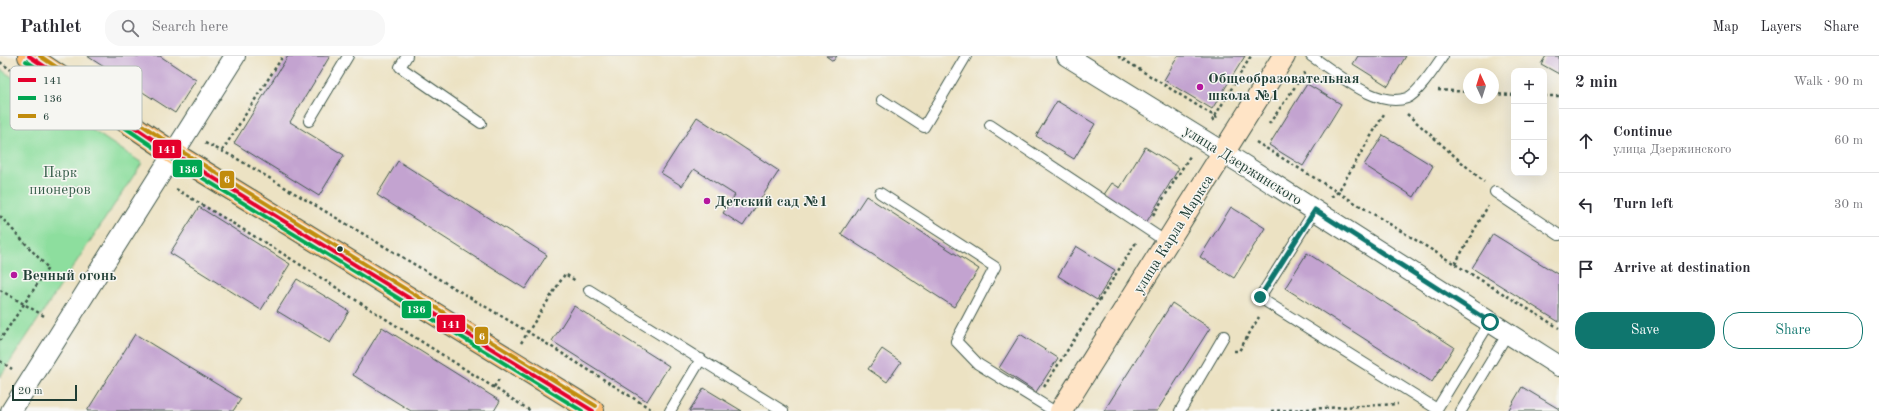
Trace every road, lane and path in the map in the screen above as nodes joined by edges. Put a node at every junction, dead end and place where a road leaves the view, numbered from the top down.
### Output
1 (29, 56) edge
2 (235, 56) edge
3 (283, 56) edge
4 (348, 56) edge
5 (407, 56) edge
6 (966, 56) edge
7 (1067, 56) edge
8 (1118, 56) edge
9 (1284, 56) edge
10 (1311, 56) edge
11 (1443, 56) edge
12 (44, 66) edge
13 (1418, 88) junction
14 (1463, 92) edge
15 (1499, 94) edge
16 (1511, 95) edge
17 (1547, 96) edge
18 (1559, 96) edge
19 (882, 100) dead end
20 (1392, 101) junction
21 (309, 121) dead end
22 (481, 123) dead end
23 (990, 124) dead end
24 (139, 130) edge
25 (1238, 131) junction
26 (185, 133) junction
27 (222, 151) junction
28 (1224, 152) junction
29 (173, 153) junction
30 (158, 178) junction
31 (1338, 192) junction
32 (1495, 192) junction
33 (880, 193) dead end
34 (1315, 210) junction
35 (0, 216) edge
36 (1559, 235) edge
37 (1168, 242) junction
38 (1455, 264) junction
39 (0, 290) edge
40 (589, 290) joint
41 (1268, 303) junction
42 (25, 305) junction
43 (50, 311) dead end
44 (46, 317) junction
45 (1490, 322) junction
46 (42, 324) dead end
47 (1559, 328) edge
48 (528, 332) junction
49 (1508, 333) junction
50 (1224, 336) dead end
51 (0, 340) edge
52 (1216, 351) junction
53 (701, 359) junction
54 (0, 361) edge
55 (511, 361) junction
56 (16, 362) dead end
57 (1559, 366) edge
58 (12, 368) junction
59 (8, 375) dead end
60 (494, 387) junction
61 (1426, 402) junction
62 (11, 411) edge
63 (531, 411) edge
64 (593, 411) edge
65 (655, 411) edge
66 (670, 411) edge
67 (783, 411) edge
68 (1054, 411) edge
69 (1061, 411) edge
70 (1180, 411) edge
71 (1271, 411) edge
72 (1461, 411) edge

1 - 12 main road
2 - 26 street
3 - 27 path
4 - 21 lane
5 - 22 lane
6 - 19 lane
7 - 28 street, улица Дзержинского
8 - 25 path
9 - 25 main road, улица Карла Маркса
10 - 20 lane
11 - 13 lane
13 - 14 path
13 - 20 lane
15 - 16 path
17 - 18 path
20 - 31 path
20 - 32 path
23 - 37 lane
24 - 29 main road
25 - 28 main road, улица Карла Маркса
25 - 31 path
26 - 27 path
26 - 29 street
27 - 48 path
28 - 34 street, улица Дзержинского
28 - 37 main road, улица Карла Маркса
29 - 30 street
29 - 55 main road
30 - 60 path
30 - 62 street
31 - 34 path
31 - 38 path
32 - 36 lane
32 - 38 path
33 - 68 lane
34 - 41 lane
34 - 45 street, улица Дзержинского
35 - 42 path
37 - 69 main road, улица Карла Маркса
38 - 47 path
39 - 42 path
40 - 48 path
40 - 53 lane
41 - 52 path
41 - 61 lane
42 - 44 path
42 - 51 path
43 - 44 path
44 - 46 path
45 - 49 street, улица Дзержинского
45 - 61 lane
48 - 55 path
48 - 65 path
49 - 57 street, улица Дзержинского
49 - 72 lane
50 - 52 lane
52 - 70 lane
53 - 66 lane
53 - 67 lane
54 - 58 path
55 - 60 path
55 - 64 main road
56 - 58 path
58 - 59 path
60 - 63 path
61 - 71 path

